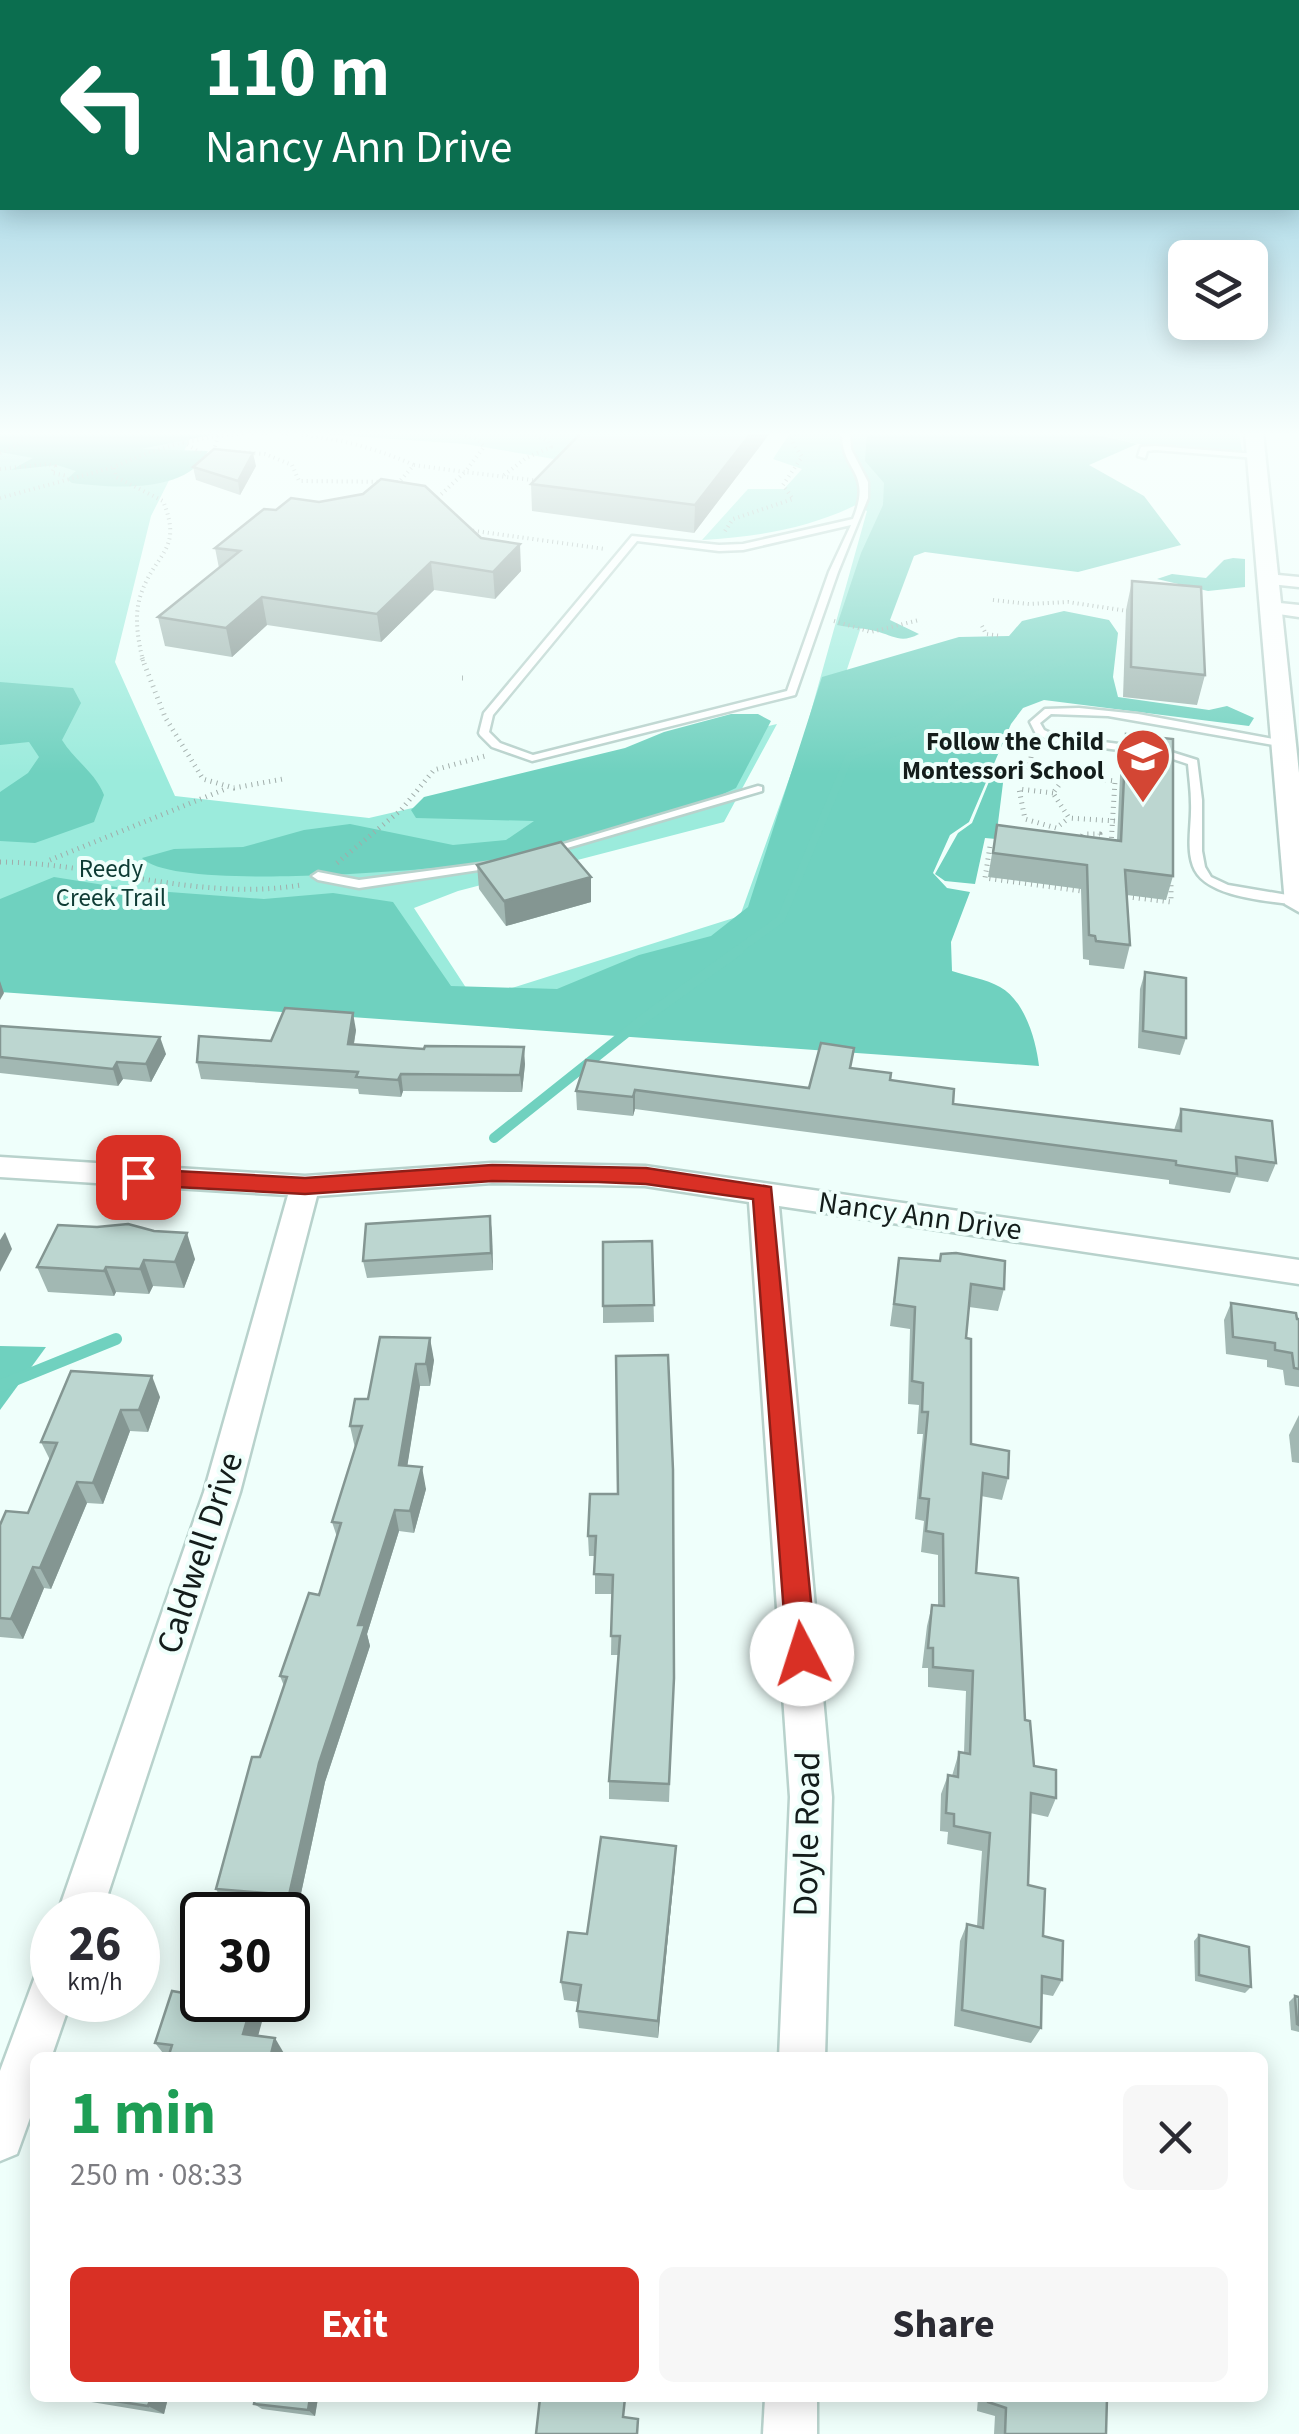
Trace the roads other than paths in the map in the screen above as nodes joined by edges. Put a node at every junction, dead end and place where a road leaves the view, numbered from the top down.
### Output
1 (628, 547) edge
2 (707, 547) edge
3 (746, 547) edge
4 (845, 547) edge
5 (1264, 547) edge
6 (1267, 579) junction
7 (1299, 582) edge
8 (1270, 608) junction
9 (1299, 611) edge
10 (1285, 744) junction
11 (758, 789) dead end
12 (532, 855) edge
13 (514, 860) edge
14 (318, 876) road end
15 (1299, 902) edge
16 (0, 1167) edge
17 (305, 1186) junction
18 (763, 1193) junction
19 (1299, 1272) edge
20 (87, 1892) edge
21 (41, 2022) edge
22 (30, 2052) edge
23 (30, 2052) edge
24 (802, 2052) edge
25 (0, 2137) edge
26 (791, 2402) edge
27 (790, 2434) edge

1 - 4 lane
2 - 3 lane
5 - 6 street
6 - 7 street
6 - 8 street
8 - 9 street
8 - 10 street
10 - 15 street
10 - 15 lane
11 - 12 lane
13 - 14 lane
16 - 17 street, Nancy Ann Drive
17 - 18 street, Nancy Ann Drive
17 - 20 street, Caldwell Drive
18 - 19 street, Nancy Ann Drive
18 - 24 street, Doyle Road
21 - 23 street
22 - 25 street
26 - 27 street

